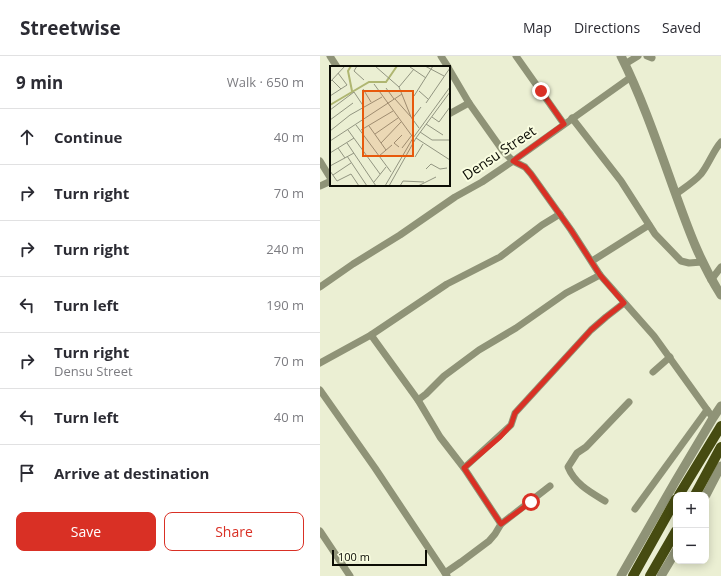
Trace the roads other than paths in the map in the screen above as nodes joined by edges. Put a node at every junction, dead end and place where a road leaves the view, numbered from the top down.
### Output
1 (330, 56) edge
2 (441, 56) edge
3 (516, 56) edge
4 (638, 56) edge
5 (623, 60) edge
6 (336, 66) edge
7 (447, 66) edge
8 (450, 71) edge
9 (631, 77) junction
10 (470, 103) junction
11 (450, 113) edge
12 (572, 118) junction
13 (564, 124) junction
14 (721, 142) edge
15 (320, 161) edge
16 (513, 161) junction
17 (330, 178) edge
18 (330, 181) edge
19 (320, 186) edge
20 (676, 194) junction
21 (560, 214) junction
22 (649, 225) junction
23 (592, 262) junction
24 (702, 262) junction
25 (721, 267) edge
26 (600, 275) junction
27 (711, 280) junction
28 (320, 287) edge
29 (721, 295) edge
30 (624, 303) junction
31 (371, 335) junction
32 (670, 357) junction
33 (320, 363) edge
34 (653, 372) dead end
35 (320, 390) edge
36 (418, 400) junction
37 (629, 402) dead end
38 (721, 406) edge
39 (707, 410) junction
40 (713, 418) junction
41 (721, 426) edge
42 (721, 447) edge
43 (721, 466) edge
44 (464, 468) junction
45 (550, 486) dead end
46 (681, 492) edge
47 (697, 492) edge
48 (708, 492) edge
49 (605, 501) dead end
50 (673, 504) edge
51 (635, 509) dead end
52 (501, 524) junction
53 (320, 531) edge
54 (673, 536) edge
55 (673, 556) edge
56 (446, 575) edge
57 (350, 576) edge
58 (621, 576) edge
59 (633, 576) edge
60 (650, 576) edge
61 (661, 576) edge

1 - 6 street
2 - 7 street
3 - 13 street
4 - 5 street
5 - 9 street
8 - 10 street
9 - 12 street, Densu Street
9 - 20 street
10 - 11 street
10 - 16 street
12 - 13 street, Densu Street
12 - 22 street
13 - 16 street, Densu Street
14 - 20 street
15 - 17 street
16 - 21 street
16 - 28 street, Densu Street
18 - 19 street
20 - 24 street
21 - 23 street
21 - 31 street
22 - 23 street
22 - 24 street
23 - 26 street
24 - 27 street
25 - 27 street
26 - 30 street
26 - 36 street
27 - 29 street
30 - 32 street
30 - 44 street
31 - 33 street
31 - 36 street
32 - 34 street
32 - 39 street
35 - 56 street
36 - 44 street
37 - 49 street
38 - 40 street
39 - 40 street
39 - 51 street
40 - 58 street
41 - 46 main road
42 - 47 main road
43 - 48 street
44 - 52 street
45 - 52 street
50 - 59 main road
52 - 56 street
53 - 57 street
54 - 60 main road
55 - 61 street

